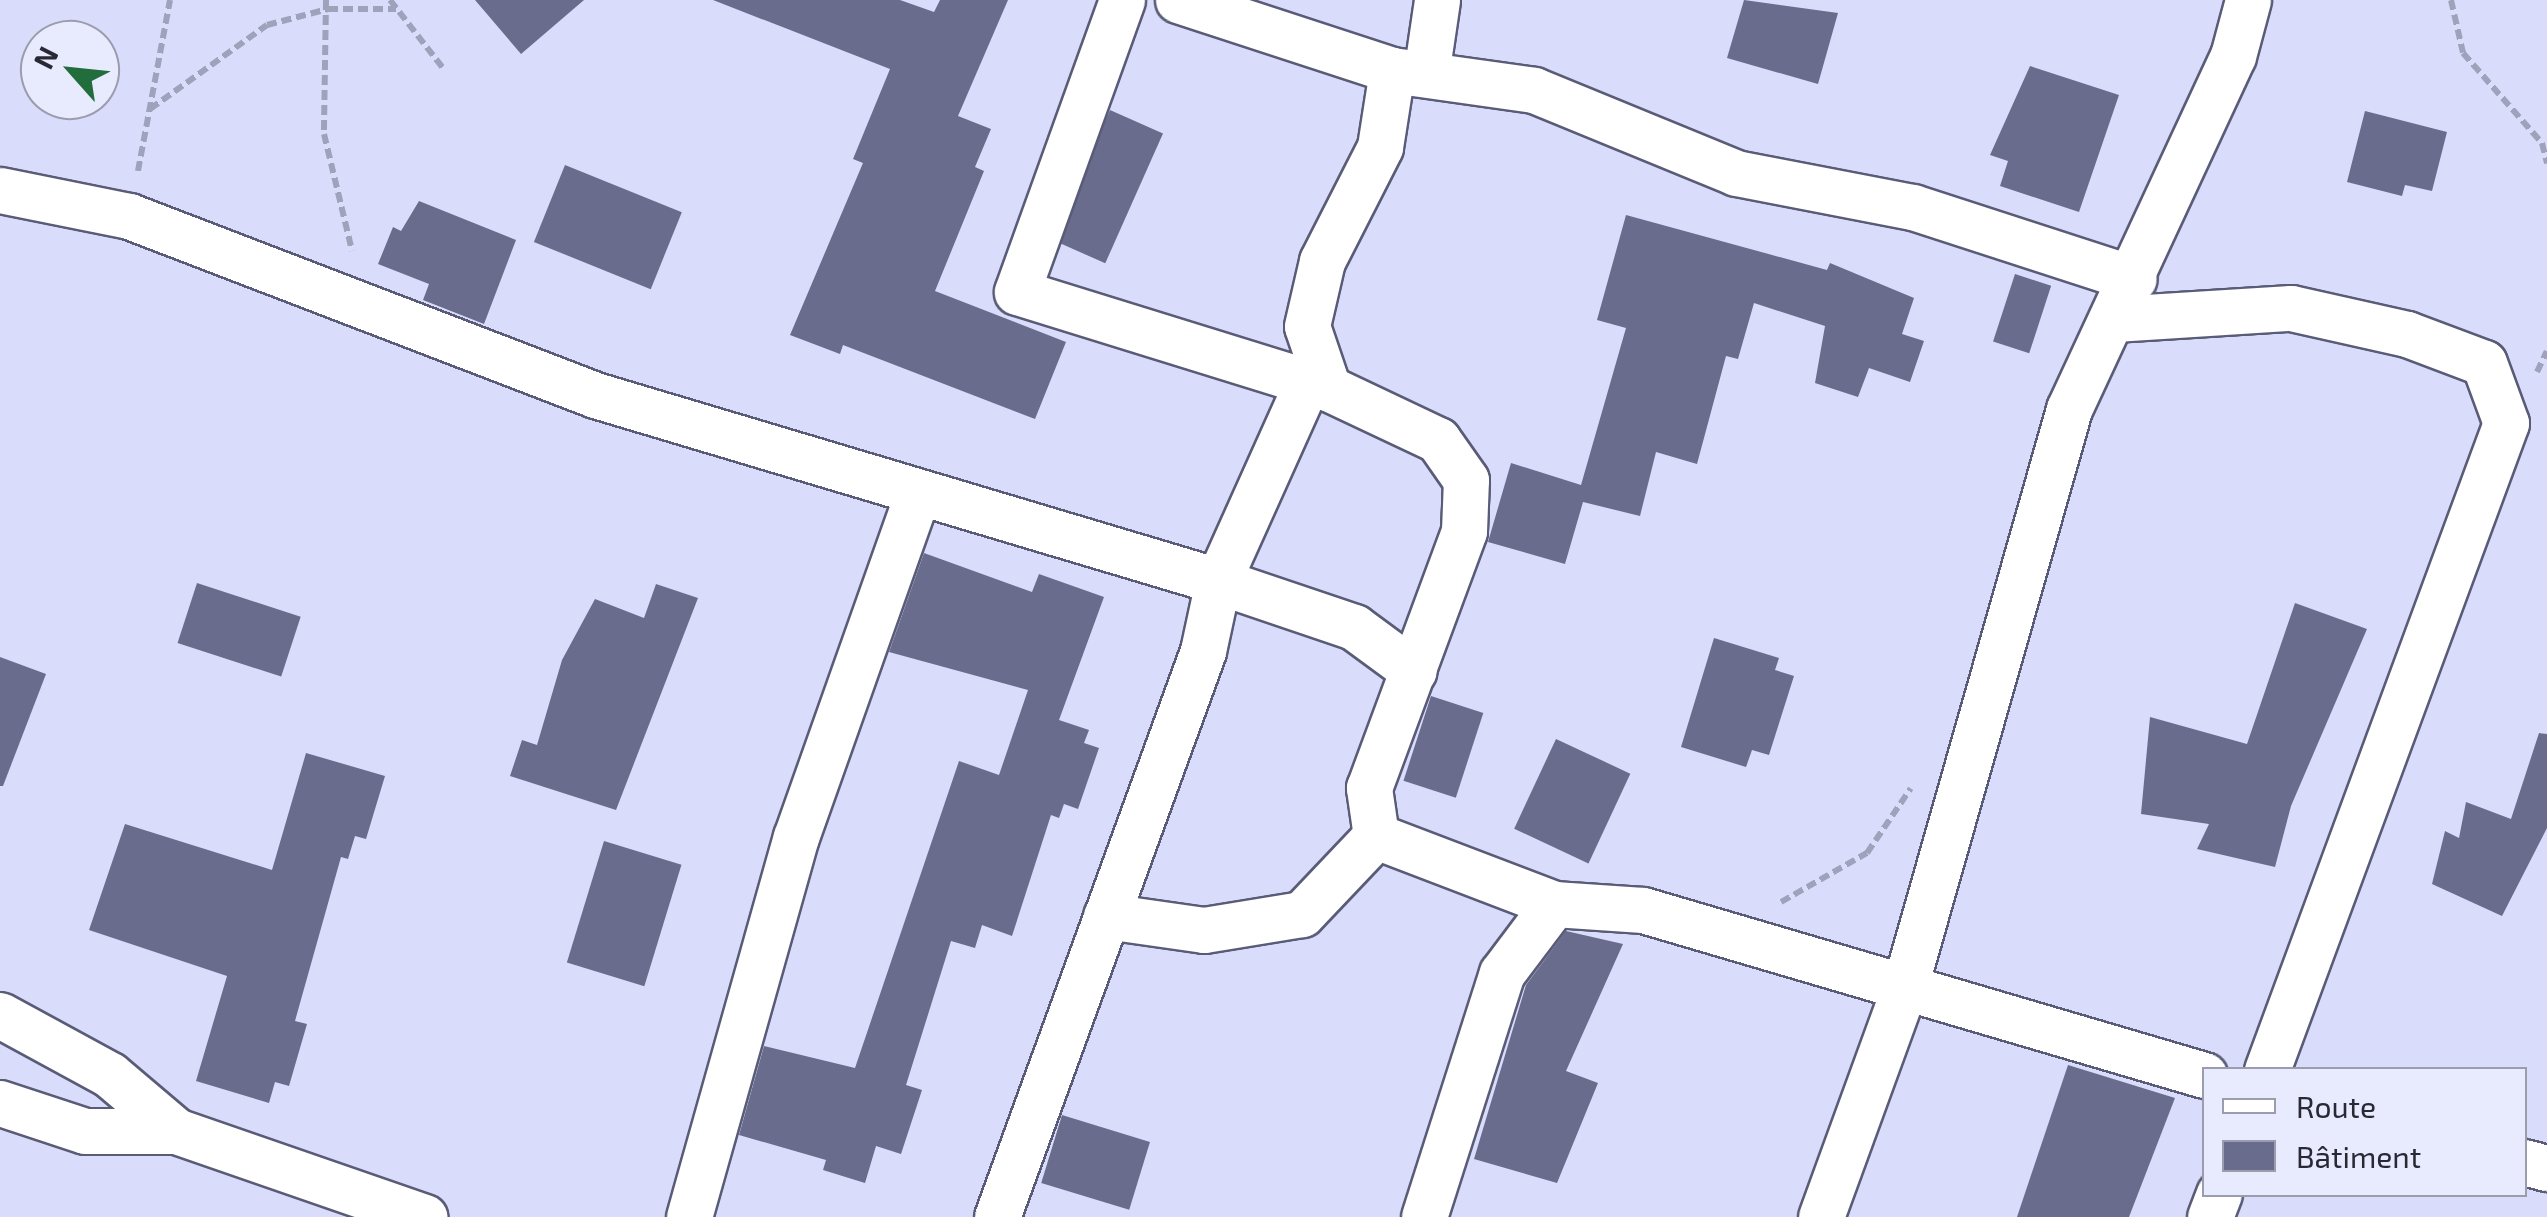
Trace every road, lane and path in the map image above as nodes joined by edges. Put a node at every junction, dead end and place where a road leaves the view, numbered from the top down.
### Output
1 (170, 0) edge
2 (390, 0) edge
3 (1122, 0) edge
4 (1178, 0) edge
5 (1437, 0) edge
6 (2248, 0) edge
7 (2451, 0) edge
8 (327, 4) edge
9 (396, 9) junction
10 (444, 68) dead end
11 (1409, 69) junction
12 (150, 110) junction
13 (2547, 163) edge
14 (0, 190) edge
15 (129, 216) junction
16 (2134, 279) junction
17 (365, 306) junction
18 (2114, 319) junction
19 (1317, 386) junction
20 (918, 492) junction
21 (1218, 581) junction
22 (1414, 670) junction
23 (1920, 775) dead end
24 (1376, 836) junction
25 (1766, 902) dead end
26 (1554, 904) junction
27 (1106, 916) junction
28 (1905, 986) junction
29 (0, 1015) edge
30 (2267, 1067) edge
31 (110, 1075) junction
32 (2202, 1075) edge
33 (0, 1103) edge
34 (85, 1131) junction
35 (176, 1131) junction
36 (425, 1217) edge
37 (689, 1217) edge
38 (997, 1217) edge
39 (1424, 1217) edge
40 (1821, 1217) edge

1 - 12 path
2 - 9 path
3 - 19 street
4 - 11 street
5 - 11 street
6 - 16 street
7 - 13 path
8 - 9 path
8 - 12 path
8 - 17 path
9 - 10 path
11 - 16 street
11 - 19 street
12 - 15 path
14 - 15 street
15 - 17 street
16 - 18 street
17 - 20 street
18 - 28 street
18 - 30 street
19 - 21 street
19 - 22 street
20 - 21 street
20 - 37 street
21 - 22 street
21 - 27 street
22 - 24 street
23 - 25 path
24 - 26 street
24 - 27 street
26 - 28 street
26 - 39 street
27 - 38 street
28 - 32 street
28 - 40 street
29 - 31 street
31 - 34 street
31 - 35 street
33 - 34 street
34 - 35 street
35 - 36 street

